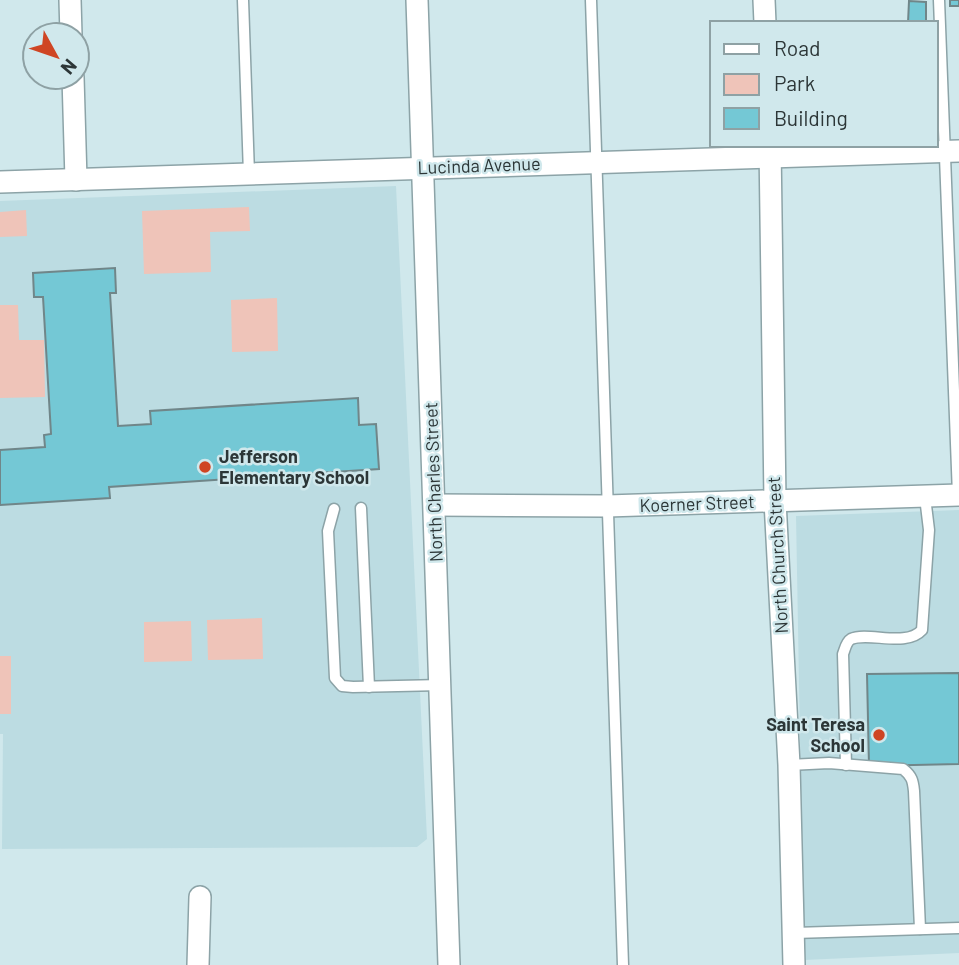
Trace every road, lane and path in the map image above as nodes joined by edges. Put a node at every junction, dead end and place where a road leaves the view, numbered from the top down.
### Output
1 (70, 0) edge
2 (243, 0) edge
3 (417, 0) edge
4 (591, 0) edge
5 (764, 0) edge
6 (939, 0) edge
7 (71, 21) edge
8 (765, 21) edge
9 (73, 91) edge
10 (770, 151) edge
11 (952, 151) edge
12 (597, 162) junction
13 (424, 168) junction
14 (249, 174) junction
15 (76, 180) junction
16 (0, 182) edge
17 (958, 495) edge
18 (925, 497) junction
19 (775, 501) junction
20 (435, 505) junction
21 (607, 506) junction
22 (361, 508) dead end
23 (334, 509) dead end
24 (442, 685) junction
25 (369, 687) junction
26 (789, 765) junction
27 (846, 765) junction
28 (200, 897) dead end
29 (959, 928) edge
30 (920, 929) junction
31 (794, 933) junction
32 (198, 965) edge
33 (449, 965) edge
34 (623, 965) edge
35 (794, 965) edge

1 - 7 street
2 - 14 lane
3 - 13 street, North Charles Street
4 - 12 lane
5 - 8 street
6 - 11 lane
9 - 15 street
10 - 11 street, Lucinda Avenue
10 - 12 street, Lucinda Avenue
10 - 19 street, North Church Street
11 - 17 lane
12 - 13 street, Lucinda Avenue
12 - 21 lane
13 - 14 street, Lucinda Avenue
13 - 20 street, North Charles Street
14 - 15 street, Lucinda Avenue
15 - 16 street, Lucinda Avenue
17 - 18 street, Koerner Street
18 - 19 street, Koerner Street
18 - 27 lane
19 - 21 street, Koerner Street
19 - 26 street, North Church Street
20 - 21 street, Koerner Street
20 - 24 street, North Charles Street
21 - 34 lane
22 - 25 lane
23 - 25 lane
24 - 25 lane
24 - 33 street, North Charles Street
26 - 27 lane
26 - 31 street, North Church Street
27 - 30 lane
28 - 32 street
29 - 30 lane
30 - 31 lane
31 - 35 street, North Church Street

